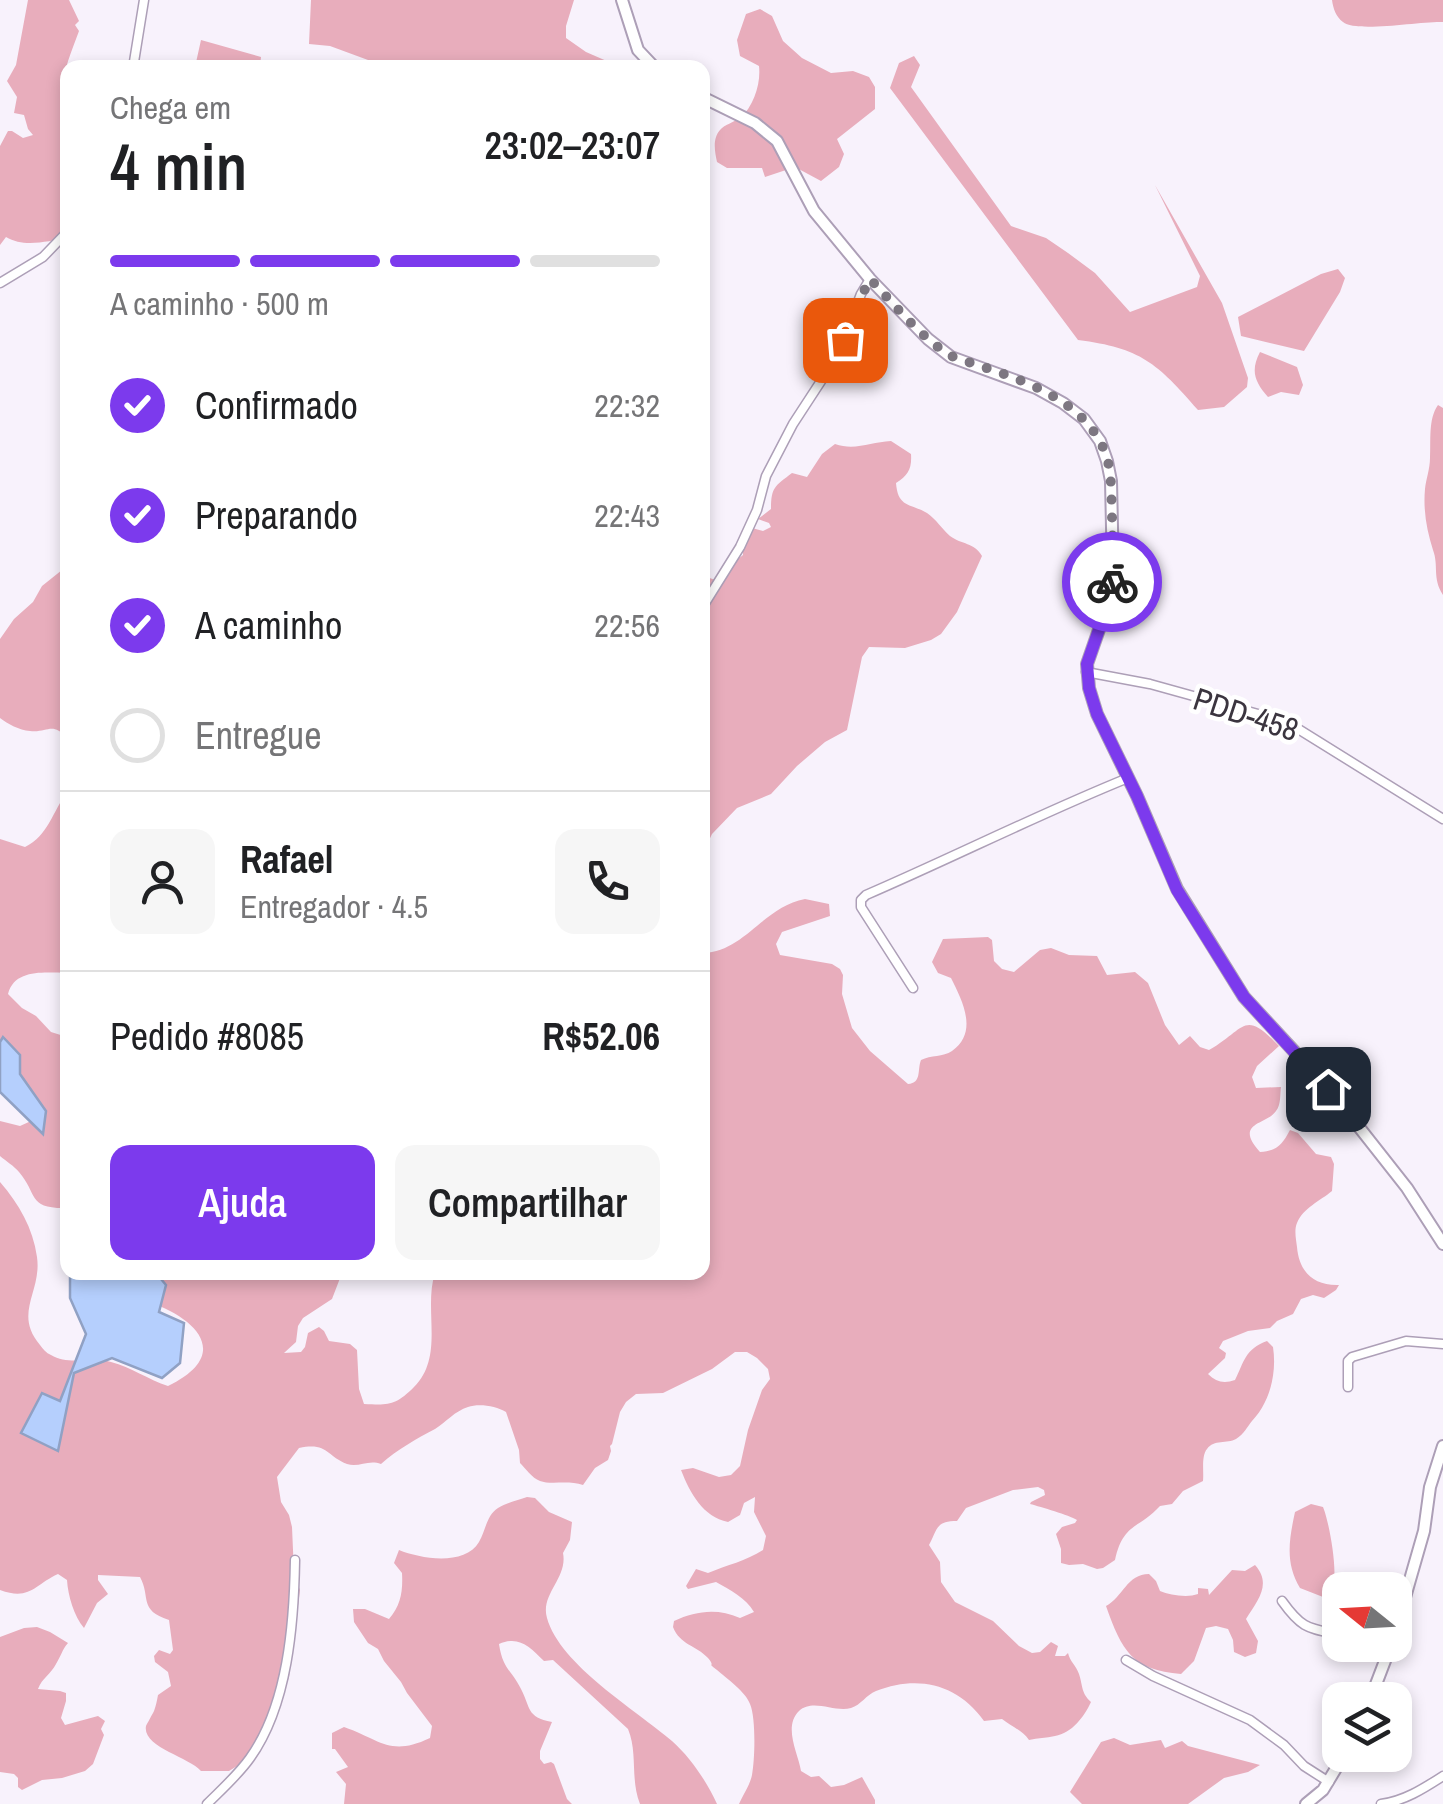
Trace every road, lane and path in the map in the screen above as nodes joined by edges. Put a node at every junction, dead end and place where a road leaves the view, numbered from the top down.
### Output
1 (144, 0) edge
2 (622, 0) edge
3 (135, 60) edge
4 (647, 60) edge
5 (710, 100) edge
6 (60, 239) edge
7 (870, 279) junction
8 (0, 283) edge
9 (710, 595) edge
10 (1086, 672) junction
11 (1128, 778) junction
12 (1443, 819) edge
13 (913, 988) dead end
14 (1443, 1244) edge
15 (1443, 1344) edge
16 (1348, 1387) dead end
17 (1443, 1446) edge
18 (295, 1560) dead end
19 (1412, 1573) edge
20 (1282, 1602) dead end
21 (1322, 1630) edge
22 (1126, 1660) dead end
23 (1335, 1772) edge
24 (1443, 1776) edge
25 (1329, 1782) junction
26 (208, 1804) edge
27 (1306, 1804) edge
28 (1381, 1804) edge

1 - 3 street
2 - 4 street
5 - 7 street
6 - 8 street
7 - 9 street
7 - 10 street
10 - 11 street
10 - 12 street, PDD-458 / PDD-458
11 - 13 street
11 - 14 street
15 - 16 street
17 - 19 street
18 - 26 street
20 - 21 street
22 - 25 street
23 - 25 street
24 - 28 street
25 - 27 street

